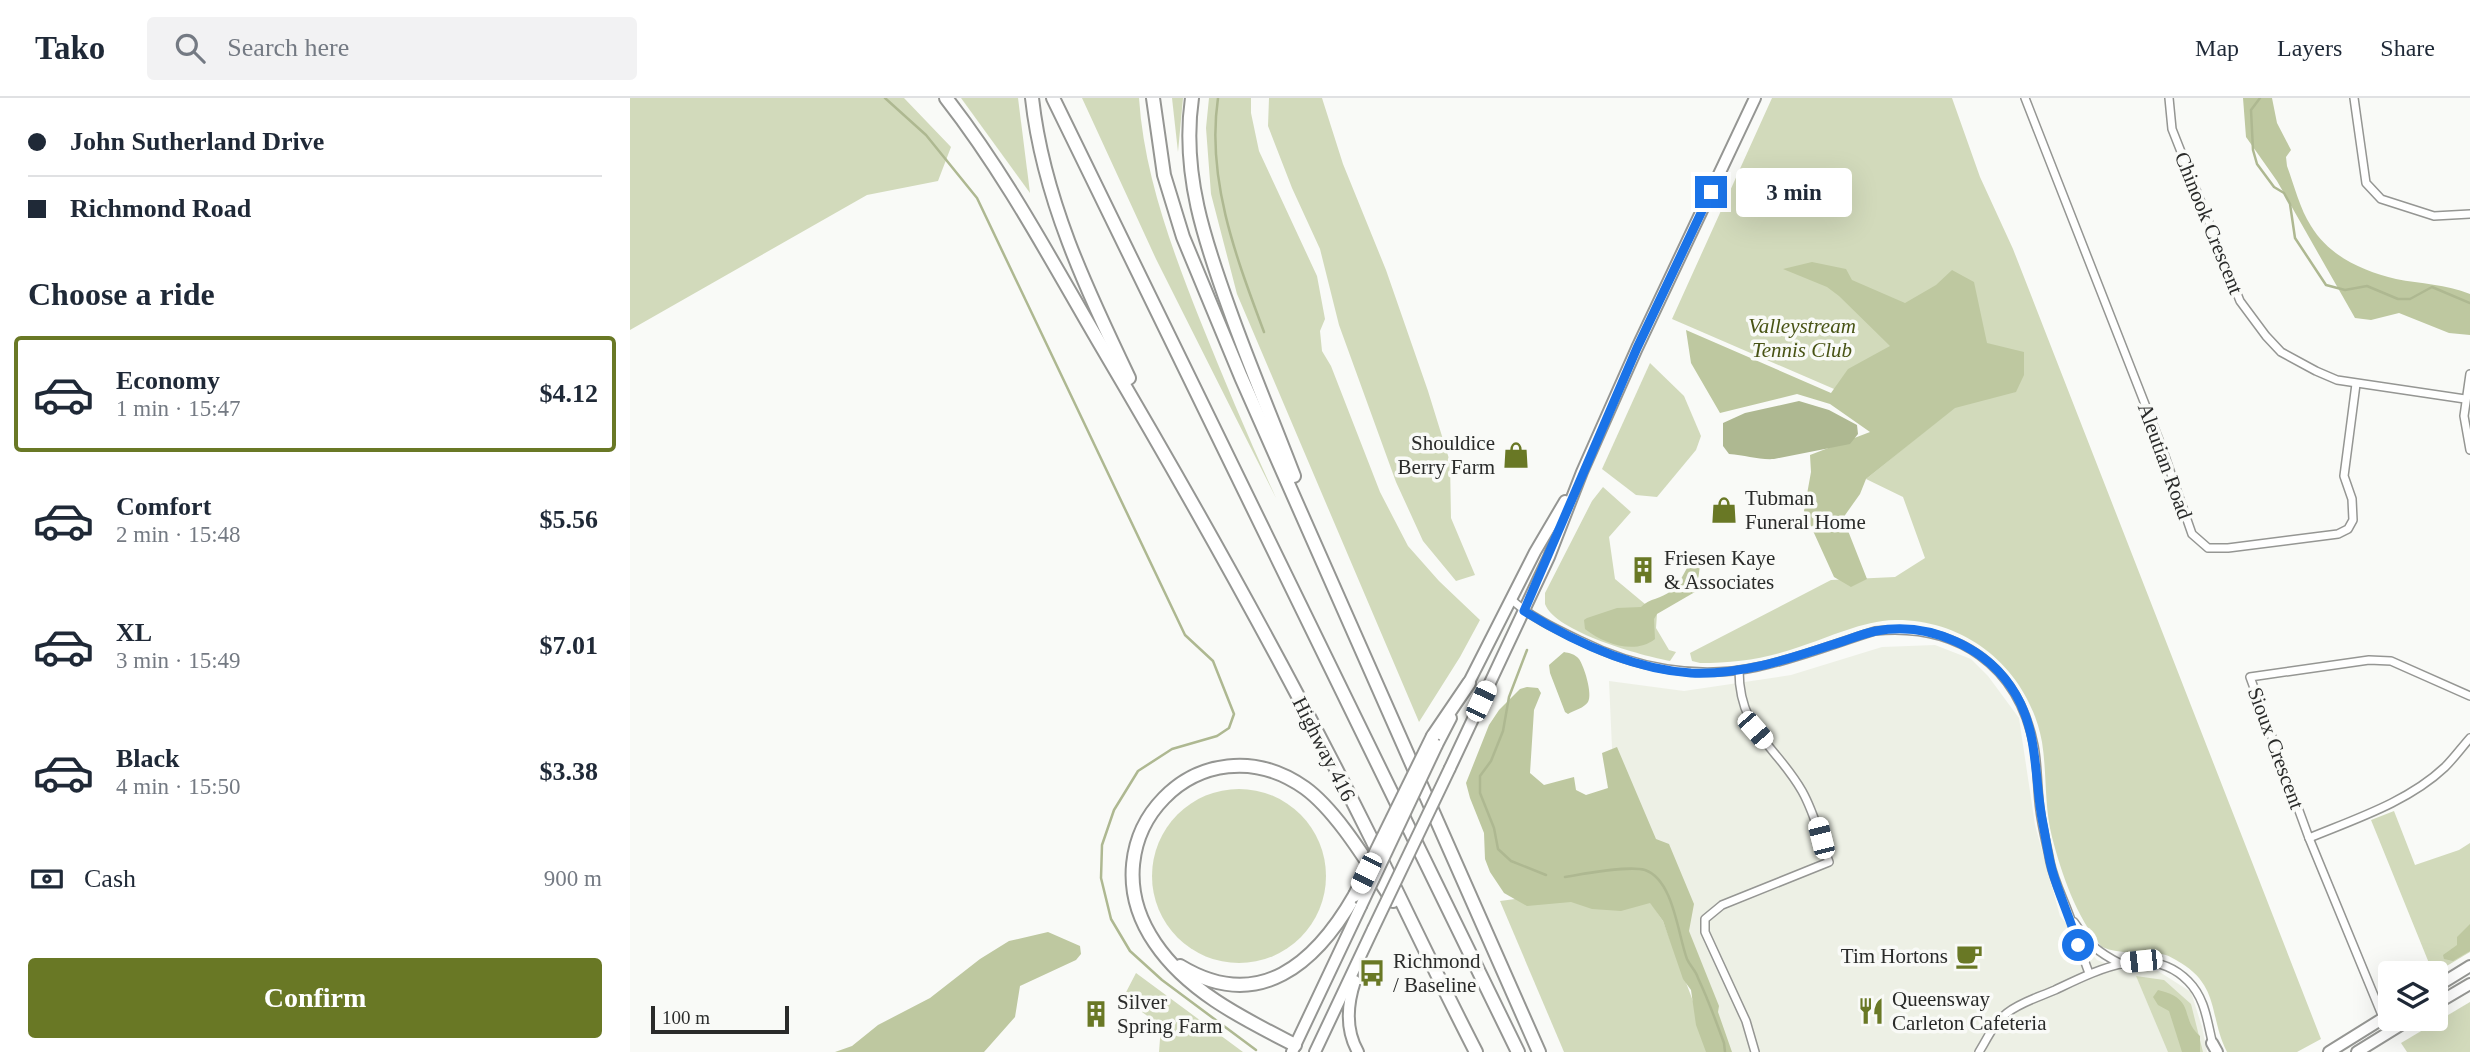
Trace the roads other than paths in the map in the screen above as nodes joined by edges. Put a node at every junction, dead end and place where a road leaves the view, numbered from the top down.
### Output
1 (946, 98) edge
2 (1032, 98) edge
3 (1053, 98) edge
4 (1153, 98) edge
5 (1192, 98) edge
6 (1755, 98) edge
7 (2025, 98) edge
8 (2169, 98) edge
9 (2354, 98) edge
10 (2470, 214) edge
11 (2470, 374) edge
12 (2356, 384) junction
13 (2469, 384) edge
14 (2465, 399) junction
15 (2467, 416) edge
16 (2470, 450) edge
17 (1164, 452) junction
18 (1582, 472) junction
19 (1340, 597) junction
20 (1512, 600) junction
21 (1524, 611) junction
22 (1739, 670) junction
23 (1469, 683) joint
24 (2470, 696) edge
25 (2470, 738) edge
26 (2309, 838) junction
27 (1358, 901) junction
28 (2069, 916) junction
29 (1414, 930) junction
30 (1366, 944) junction
31 (1165, 956) junction
32 (2120, 964) junction
33 (2470, 967) edge
34 (2089, 973) junction
35 (2448, 980) edge
36 (2470, 985) edge
37 (2448, 997) edge
38 (2378, 998) edge
39 (2378, 1021) edge
40 (2389, 1032) edge
41 (1294, 1049) edge
42 (2215, 1050) edge
43 (1310, 1052) edge
44 (1315, 1052) edge
45 (1358, 1052) edge
46 (1476, 1052) edge
47 (1518, 1052) edge
48 (1539, 1052) edge
49 (1755, 1052) edge
50 (1979, 1052) edge
51 (2329, 1052) edge
52 (2357, 1052) edge

1 - 17 highway
2 - 17 highway
3 - 47 highway
4 - 19 highway
5 - 19 highway
6 - 18 main road
7 - 12 street, Aleutian Road
8 - 12 street, Chinook Crescent
9 - 10 street
11 - 13 street
12 - 14 street, Chinook Crescent
13 - 14 street
14 - 15 street
15 - 16 street
17 - 29 highway, Highway 416
18 - 20 main road
18 - 21 main road
19 - 48 highway
20 - 21 street
20 - 23 main road
21 - 22 street
21 - 30 main road, bridge
22 - 28 street
22 - 49 street
23 - 27 highway, bridge
24 - 26 street, Sioux Crescent
25 - 26 street
26 - 38 street, Sioux Crescent
27 - 31 highway
27 - 41 main road
28 - 32 street
28 - 34 street
29 - 31 highway
29 - 46 highway, Highway 416
30 - 44 main road
30 - 45 main road
31 - 41 highway
32 - 34 street
32 - 42 street
33 - 35 main road
34 - 50 street
36 - 37 main road
39 - 51 main road
40 - 52 main road
41 - 43 main road

